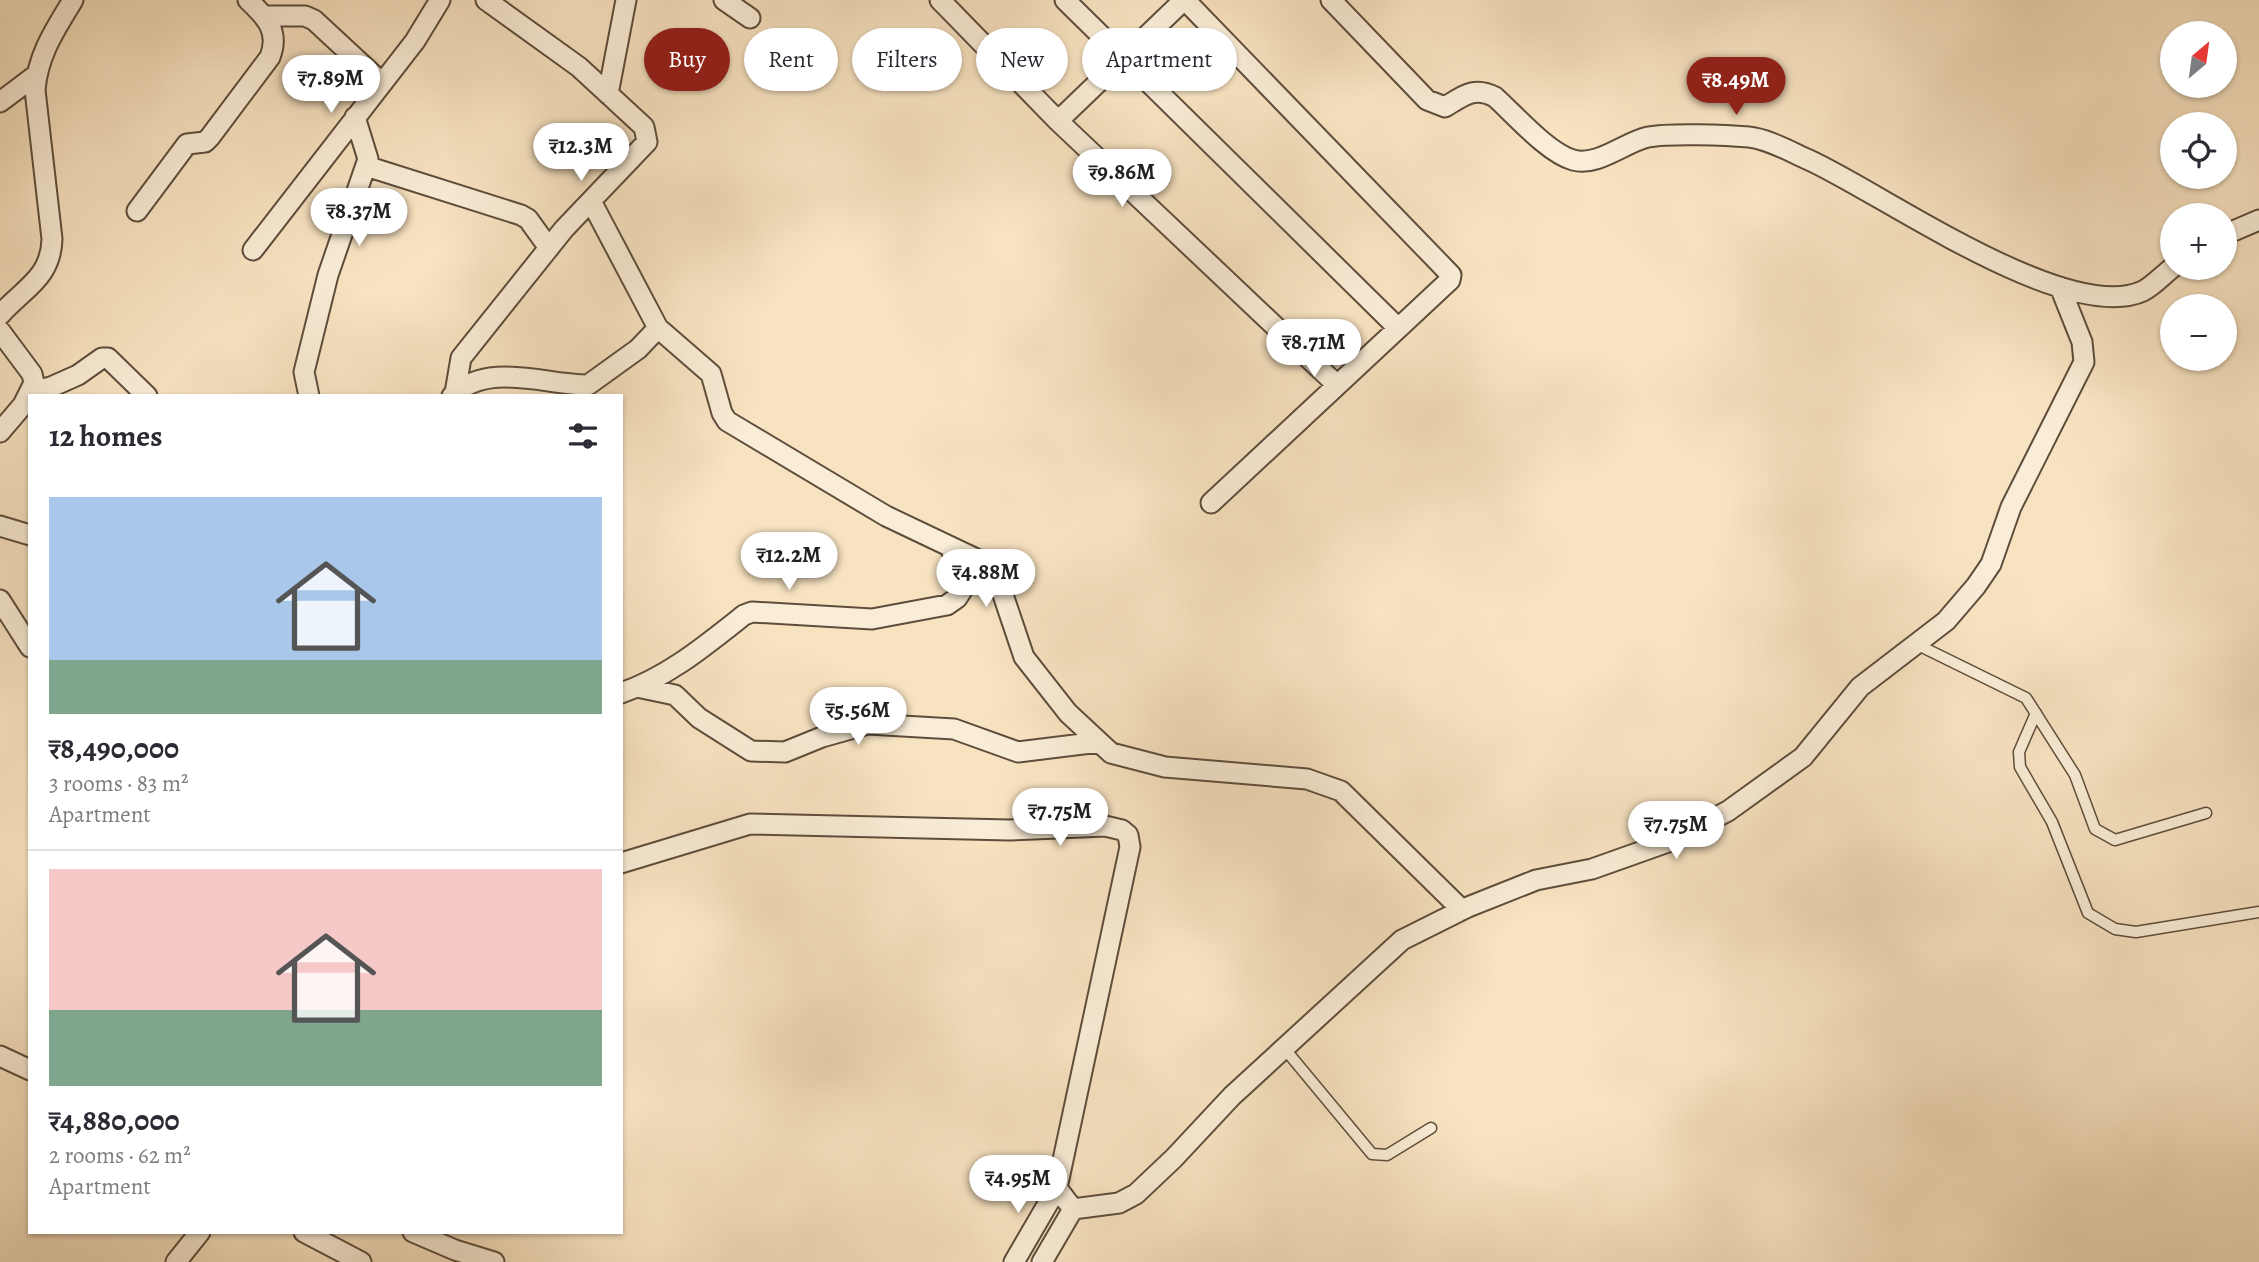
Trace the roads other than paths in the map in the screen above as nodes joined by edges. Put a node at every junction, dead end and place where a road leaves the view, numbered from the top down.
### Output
1 (73, 0) edge
2 (248, 0) edge
3 (440, 0) edge
4 (626, 0) edge
5 (724, 0) edge
6 (940, 0) edge
7 (1065, 0) edge
8 (1184, 0) edge
9 (1331, 0) edge
10 (495, 3) edge
11 (265, 16) junction
12 (750, 18) dead end
13 (1093, 28) edge
14 (1154, 28) edge
15 (36, 75) junction
16 (382, 83) junction
17 (1088, 91) edge
18 (1156, 91) edge
19 (608, 94) junction
20 (0, 102) edge
21 (355, 117) junction
22 (1058, 121) junction
23 (366, 166) junction
24 (591, 201) junction
25 (137, 211) dead end
26 (2259, 220) edge
27 (2237, 229) edge
28 (549, 248) junction
29 (253, 250) dead end
30 (2160, 278) edge
31 (2060, 287) junction
32 (0, 315) edge
33 (658, 328) junction
34 (1398, 328) junction
35 (0, 331) edge
36 (1337, 385) junction
37 (33, 391) junction
38 (31, 394) edge
39 (145, 394) edge
40 (308, 394) edge
41 (453, 394) edge
42 (28, 397) edge
43 (0, 432) edge
44 (1211, 503) dead end
45 (0, 526) edge
46 (28, 534) edge
47 (950, 548) junction
48 (0, 600) edge
49 (28, 644) edge
50 (1916, 645) junction
51 (629, 690) edge
52 (2036, 713) junction
53 (1099, 743) junction
54 (2206, 813) dead end
55 (623, 862) edge
56 (1462, 910) junction
57 (2259, 912) edge
58 (1284, 1048) junction
59 (0, 1056) edge
60 (28, 1069) edge
61 (1431, 1128) dead end
62 (1057, 1188) junction
63 (1073, 1209) junction
64 (198, 1234) edge
65 (307, 1234) edge
66 (419, 1234) edge
67 (335, 1256) edge
68 (176, 1262) edge
69 (361, 1262) edge
70 (494, 1262) edge
71 (1014, 1262) edge
72 (1042, 1262) edge

1 - 15 street
2 - 11 street
3 - 16 street
4 - 19 street
5 - 12 street
6 - 22 street
7 - 13 street
8 - 14 street
8 - 34 street
9 - 31 street
10 - 19 street
11 - 16 street
11 - 25 street
15 - 20 street
15 - 32 street
16 - 21 street
17 - 22 street
18 - 34 street
19 - 24 street
21 - 23 street
21 - 29 street
22 - 36 street
23 - 28 street
23 - 40 street
24 - 28 street
24 - 33 street
26 - 27 street
28 - 41 street
30 - 31 street
31 - 50 street
33 - 41 street
33 - 47 street
34 - 36 street
35 - 37 street
36 - 44 street
37 - 38 street
37 - 39 street
42 - 43 street
45 - 46 street
47 - 51 street
47 - 53 street
48 - 49 street
50 - 52 lane
50 - 56 street
51 - 53 street
52 - 54 lane
52 - 57 lane
53 - 56 street
55 - 62 street
56 - 58 street
58 - 61 lane
58 - 63 street
59 - 60 street
62 - 63 street
62 - 71 street
63 - 72 street
64 - 68 street
65 - 67 street
66 - 70 street
67 - 69 street

